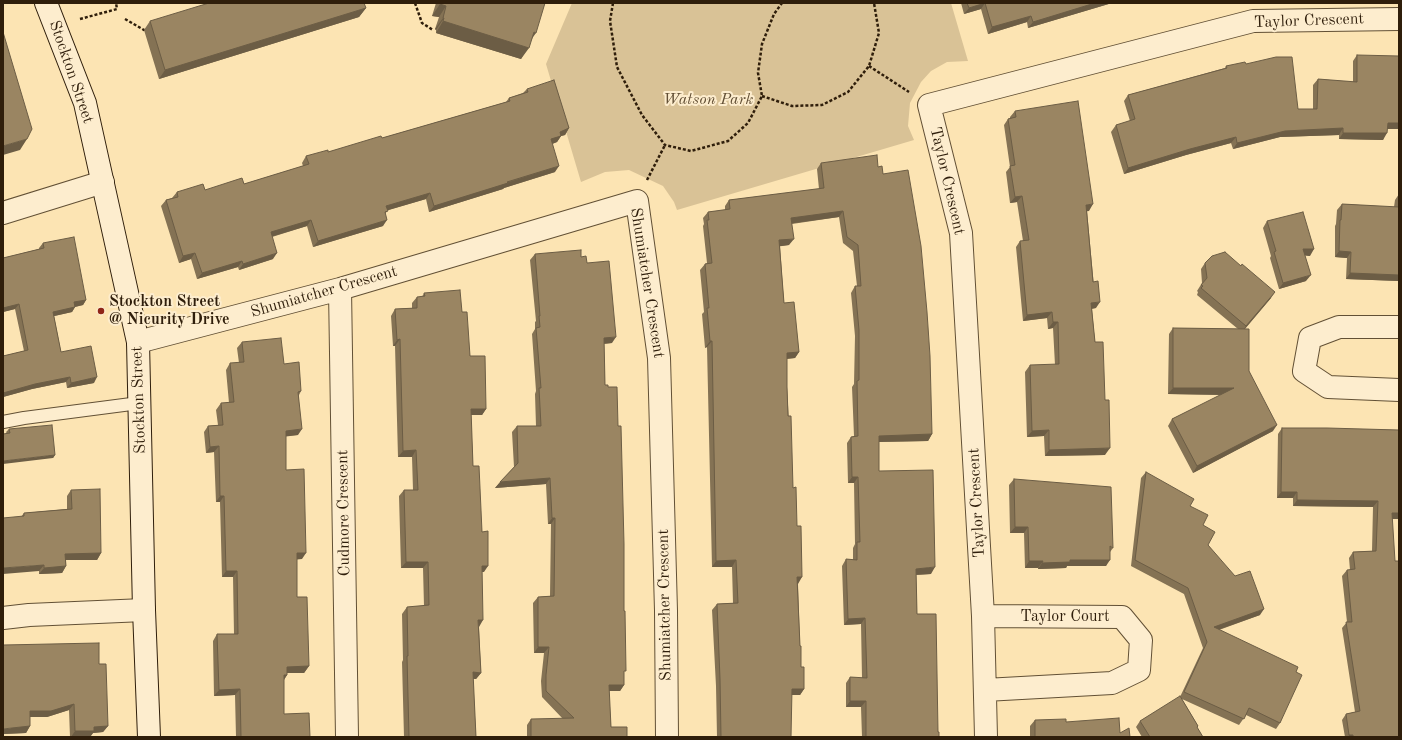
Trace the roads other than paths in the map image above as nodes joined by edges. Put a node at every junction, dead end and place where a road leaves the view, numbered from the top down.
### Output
1 (46, 3) edge
2 (1399, 19) edge
3 (103, 182) junction
4 (3, 213) edge
5 (340, 289) junction
6 (1399, 327) edge
7 (138, 342) junction
8 (1399, 390) edge
9 (139, 403) junction
10 (3, 422) edge
11 (144, 610) junction
12 (983, 616) junction
13 (3, 618) edge
14 (985, 690) junction
15 (149, 737) edge
16 (347, 737) edge
17 (667, 737) edge
18 (986, 737) edge

1 - 3 street, Stockton Street
2 - 12 street, Taylor Crescent
3 - 4 street
3 - 7 street, Stockton Street
5 - 7 street, Shumiatcher Crescent
5 - 16 street, Cudmore Crescent
5 - 17 street, Shumiatcher Crescent
6 - 8 street
7 - 9 street, Stockton Street
9 - 10 lane
9 - 11 street, Stockton Street
11 - 13 street
11 - 15 street, Stockton Street
12 - 14 street, Taylor Crescent
12 - 14 street, Taylor Court
14 - 18 street, Taylor Crescent

